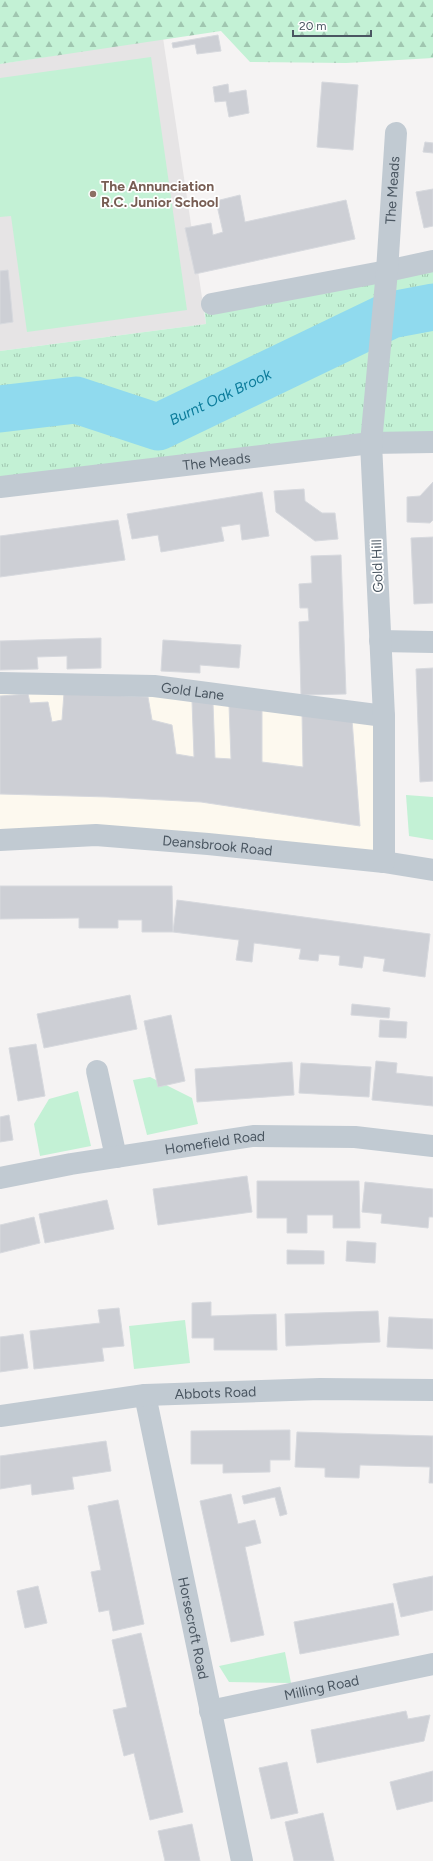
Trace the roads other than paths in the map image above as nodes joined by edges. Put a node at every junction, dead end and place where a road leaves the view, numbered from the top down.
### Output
1 (396, 133) dead end
2 (433, 261) edge
3 (387, 271) junction
4 (212, 304) dead end
5 (433, 442) edge
6 (371, 443) junction
7 (0, 485) edge
8 (380, 641) junction
9 (433, 642) edge
10 (0, 683) edge
11 (384, 716) junction
12 (0, 840) edge
13 (384, 862) junction
14 (433, 870) edge
15 (97, 1070) dead end
16 (433, 1146) edge
17 (116, 1157) junction
18 (0, 1178) edge
19 (433, 1390) edge
20 (145, 1396) junction
21 (0, 1416) edge
22 (433, 1664) edge
23 (210, 1711) junction
24 (242, 1861) edge

1 - 3 street, The Meads
2 - 3 street
3 - 4 street
3 - 6 street, Gold Hill
5 - 6 street, The Meads
6 - 7 street, The Meads
6 - 8 street, Gold Hill
8 - 9 street
8 - 11 street, Gold Hill
10 - 11 street, Gold Lane
11 - 13 street, Gold Hill
12 - 13 street, Deansbrook Road
13 - 14 street, Deansbrook Road
15 - 17 street
16 - 17 street, Homefield Road
17 - 18 street, Homefield Road
19 - 20 street, Abbots Road
20 - 21 street, Abbots Road
20 - 23 street, Horsecroft Road
22 - 23 street, Milling Road
23 - 24 street, Horsecroft Road

